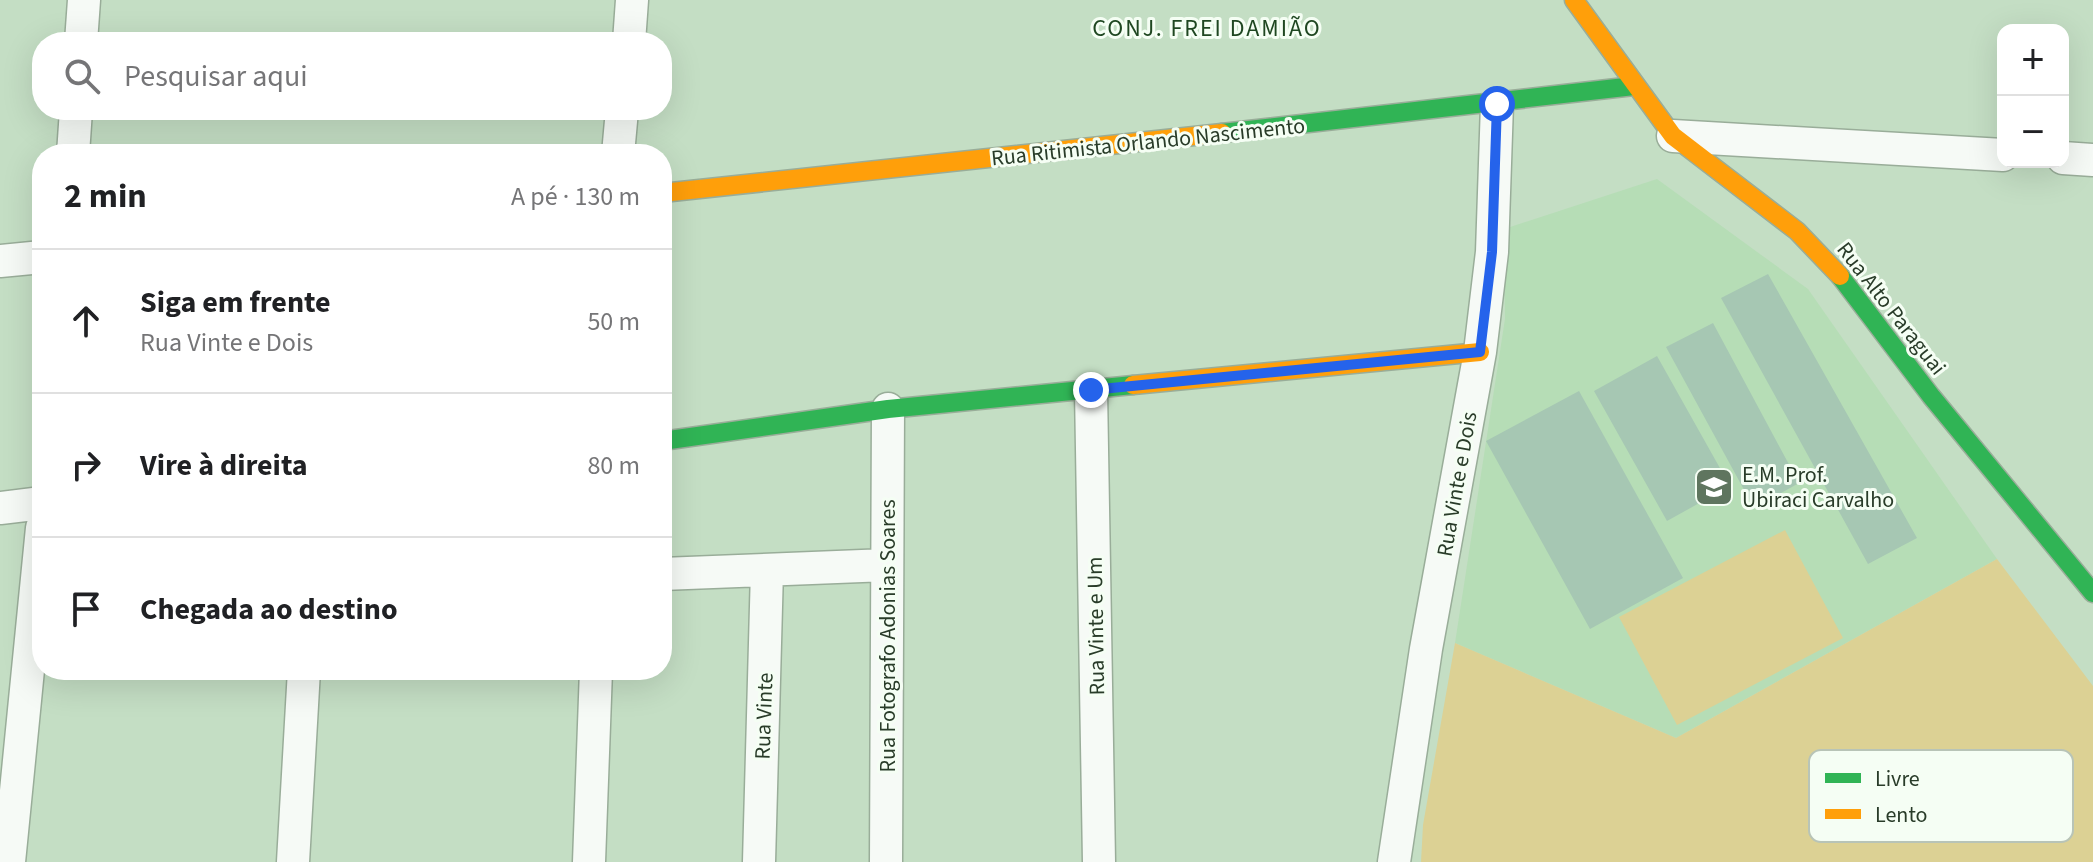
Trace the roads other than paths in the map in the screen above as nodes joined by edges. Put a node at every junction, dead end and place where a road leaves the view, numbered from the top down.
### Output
1 (84, 0) edge
2 (632, 0) edge
3 (1574, 0) edge
4 (82, 32) edge
5 (630, 32) edge
6 (1634, 86) junction
7 (1497, 104) junction
8 (75, 120) edge
9 (621, 120) edge
10 (1673, 136) junction
11 (74, 144) edge
12 (619, 144) edge
13 (1997, 155) edge
14 (2069, 158) edge
15 (2093, 160) edge
16 (672, 192) edge
17 (32, 258) edge
18 (0, 261) edge
19 (1480, 352) junction
20 (1091, 390) junction
21 (888, 409) junction
22 (672, 440) edge
23 (32, 504) edge
24 (0, 508) edge
25 (887, 565) junction
26 (767, 570) junction
27 (672, 574) edge
28 (2093, 593) edge
29 (32, 629) edge
30 (303, 680) edge
31 (596, 680) edge
32 (9, 862) edge
33 (293, 862) edge
34 (589, 862) edge
35 (759, 862) edge
36 (886, 862) edge
37 (1099, 862) edge
38 (1394, 862) edge

1 - 4 street
2 - 5 street
3 - 6 street, Rua Alto Paraguai
6 - 7 street, Rua Ritimista Orlando Nascimento
6 - 10 street, Rua Alto Paraguai
7 - 16 street, Rua Ritimista Orlando Nascimento
7 - 19 street, Rua Vinte e Dois
8 - 11 street
9 - 12 street
10 - 13 street
10 - 28 street, Rua Alto Paraguai
14 - 15 street
17 - 18 street
19 - 20 street
19 - 38 street, Rua Vinte e Dois
20 - 21 street
20 - 37 street, Rua Vinte e Um
21 - 22 street
21 - 25 street, Rua Fotografo Adonias Soares
23 - 24 street
25 - 26 street
25 - 36 street, Rua Fotografo Adonias Soares
26 - 27 street
26 - 35 street, Rua Vinte
29 - 32 street
30 - 33 street
31 - 34 street

